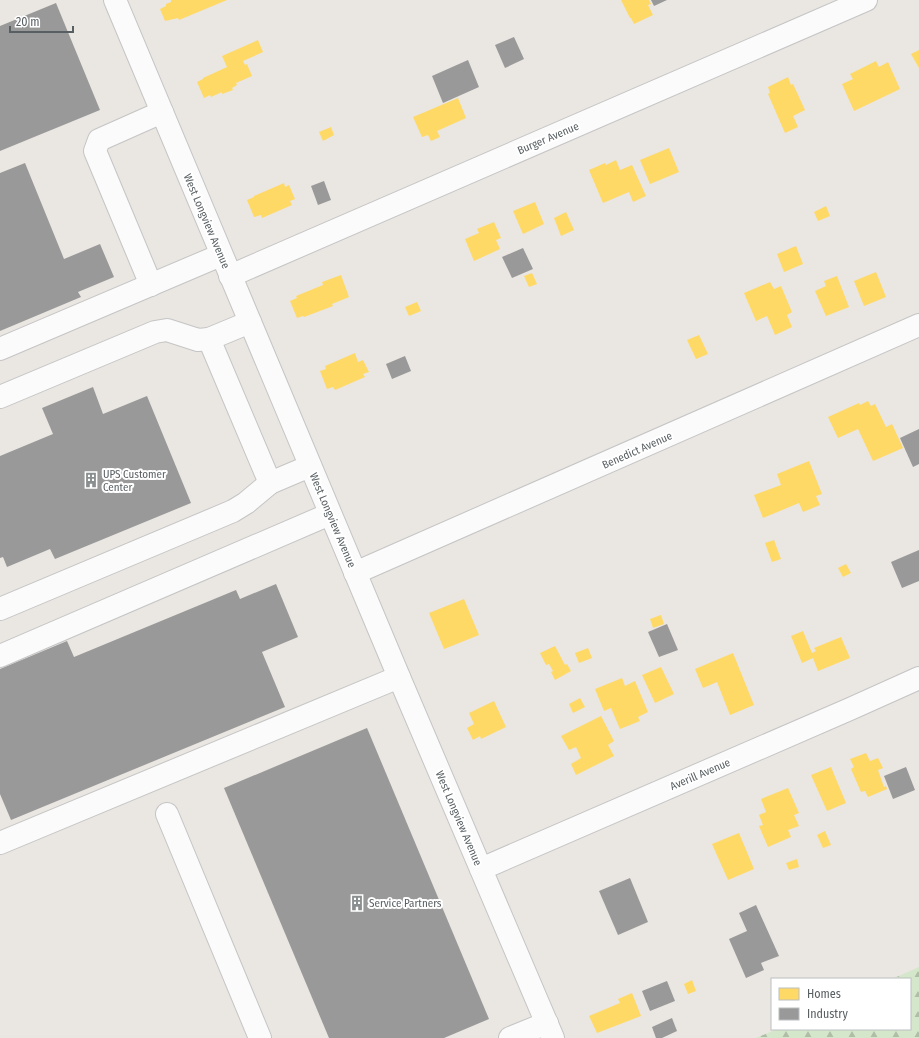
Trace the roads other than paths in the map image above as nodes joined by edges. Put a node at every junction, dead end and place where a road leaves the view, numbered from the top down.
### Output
1 (115, 0) edge
2 (866, 0) edge
3 (162, 112) junction
4 (221, 254) junction
5 (230, 276) junction
6 (151, 285) junction
7 (250, 322) junction
8 (919, 325) edge
9 (209, 340) junction
10 (0, 349) edge
11 (0, 397) edge
12 (310, 466) junction
13 (270, 483) junction
14 (330, 514) junction
15 (355, 573) junction
16 (0, 609) edge
17 (0, 656) edge
18 (399, 677) junction
19 (919, 678) edge
20 (167, 814) dead end
21 (0, 843) edge
22 (481, 869) junction
23 (550, 1030) edge
24 (260, 1038) edge
25 (510, 1038) edge

1 - 3 street, West Longview Avenue
2 - 5 street, Burger Avenue
3 - 4 street, West Longview Avenue
3 - 6 street
4 - 5 street, West Longview Avenue
4 - 6 street
5 - 7 street, West Longview Avenue
6 - 10 street
7 - 9 street
7 - 12 street, West Longview Avenue
8 - 15 street, Benedict Avenue
9 - 11 street
9 - 13 street
12 - 13 street
12 - 14 street, West Longview Avenue
13 - 16 street
14 - 15 street, West Longview Avenue
14 - 17 street
15 - 18 street, West Longview Avenue
18 - 21 street
18 - 22 street, West Longview Avenue
19 - 22 street, Averill Avenue
20 - 24 street
22 - 23 street, West Longview Avenue
23 - 25 street

